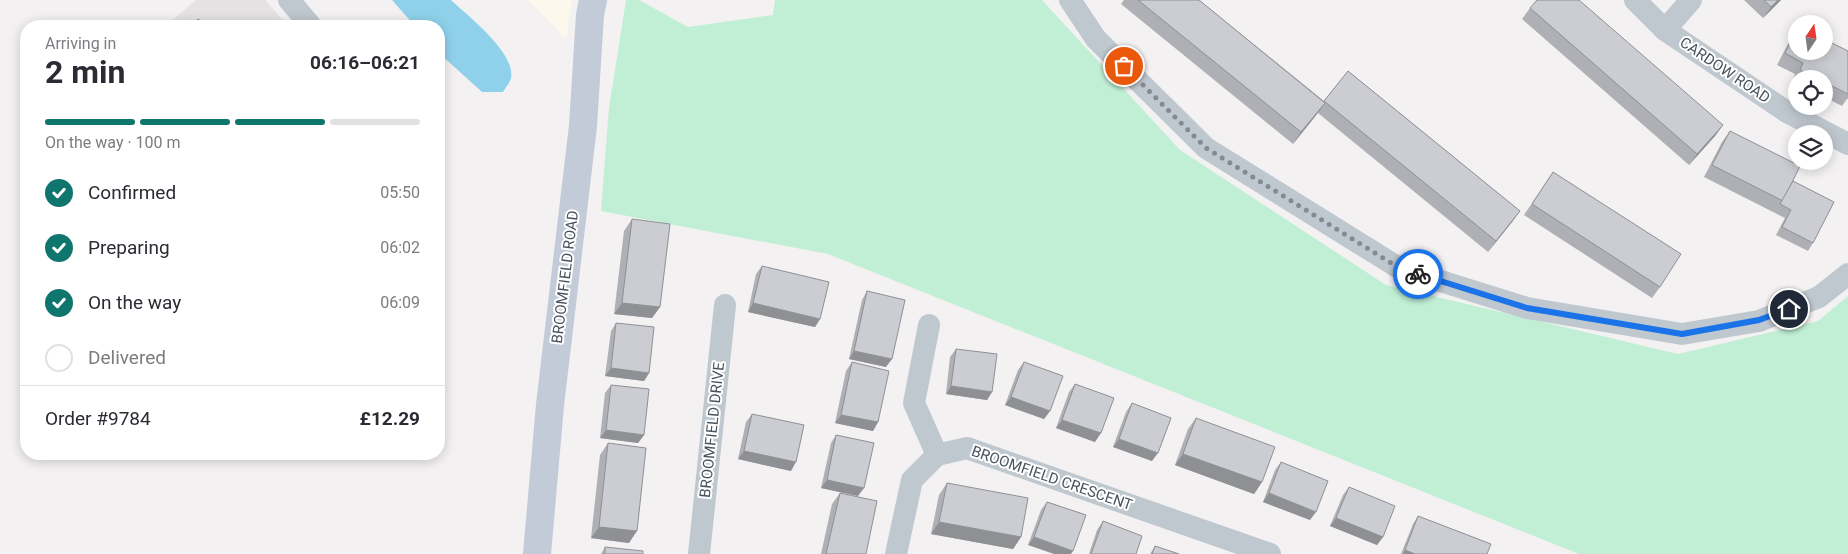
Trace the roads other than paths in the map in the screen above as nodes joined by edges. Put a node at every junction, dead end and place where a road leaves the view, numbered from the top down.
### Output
1 (289, 0) edge
2 (593, 0) edge
3 (1070, 0) edge
4 (1635, 0) edge
5 (1691, 0) edge
6 (306, 20) edge
7 (1665, 30) junction
8 (1848, 144) edge
9 (1848, 274) edge
10 (725, 305) dead end
11 (929, 325) dead end
12 (936, 455) junction
13 (537, 554) edge
14 (699, 554) edge
15 (896, 554) edge
16 (1270, 554) edge

1 - 6 street
2 - 13 street, BROOMFIELD ROAD
3 - 9 street
4 - 7 street, CARDOW ROAD
5 - 7 street
7 - 8 street, CARDOW ROAD
10 - 14 street, BROOMFIELD DRIVE
11 - 12 street
12 - 15 street
12 - 16 street, BROOMFIELD CRESCENT

